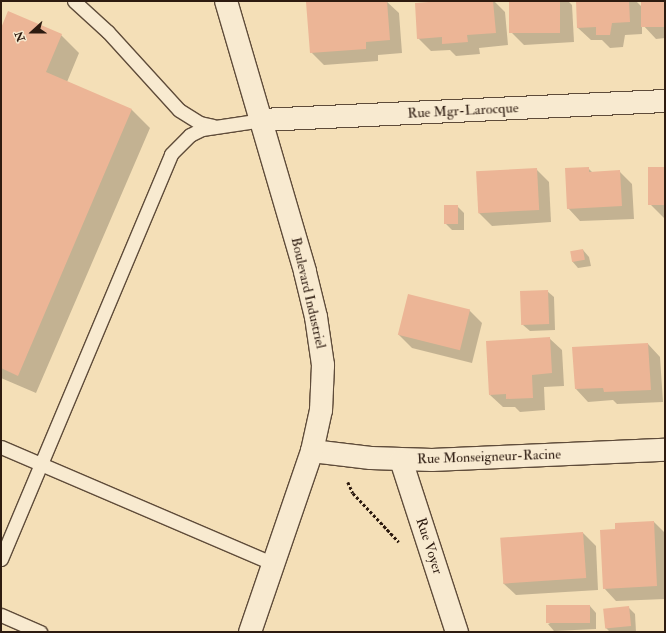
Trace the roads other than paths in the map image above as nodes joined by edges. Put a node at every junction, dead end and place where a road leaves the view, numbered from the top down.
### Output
1 (74, 1) edge
2 (226, 1) edge
3 (665, 101) edge
4 (262, 120) junction
5 (215, 127) junction
6 (1, 447) edge
7 (665, 450) edge
8 (312, 451) junction
9 (401, 460) junction
10 (40, 464) junction
11 (1, 559) edge
12 (274, 564) junction
13 (1, 615) edge
14 (40, 632) edge
15 (250, 632) edge
16 (457, 632) edge

1 - 5 lane
2 - 4 street, Boulevard Industriel
3 - 4 street, Rue Mgr-Larocque
4 - 5 lane
4 - 8 street, Boulevard Industriel
5 - 10 lane
6 - 10 lane
7 - 9 street, Rue Monseigneur-Racine
8 - 9 street, Rue Monseigneur-Racine
8 - 12 street, Boulevard Industriel
9 - 16 street, Rue Voyer
10 - 11 lane
10 - 12 lane
12 - 15 street, Boulevard Industriel
13 - 14 lane

